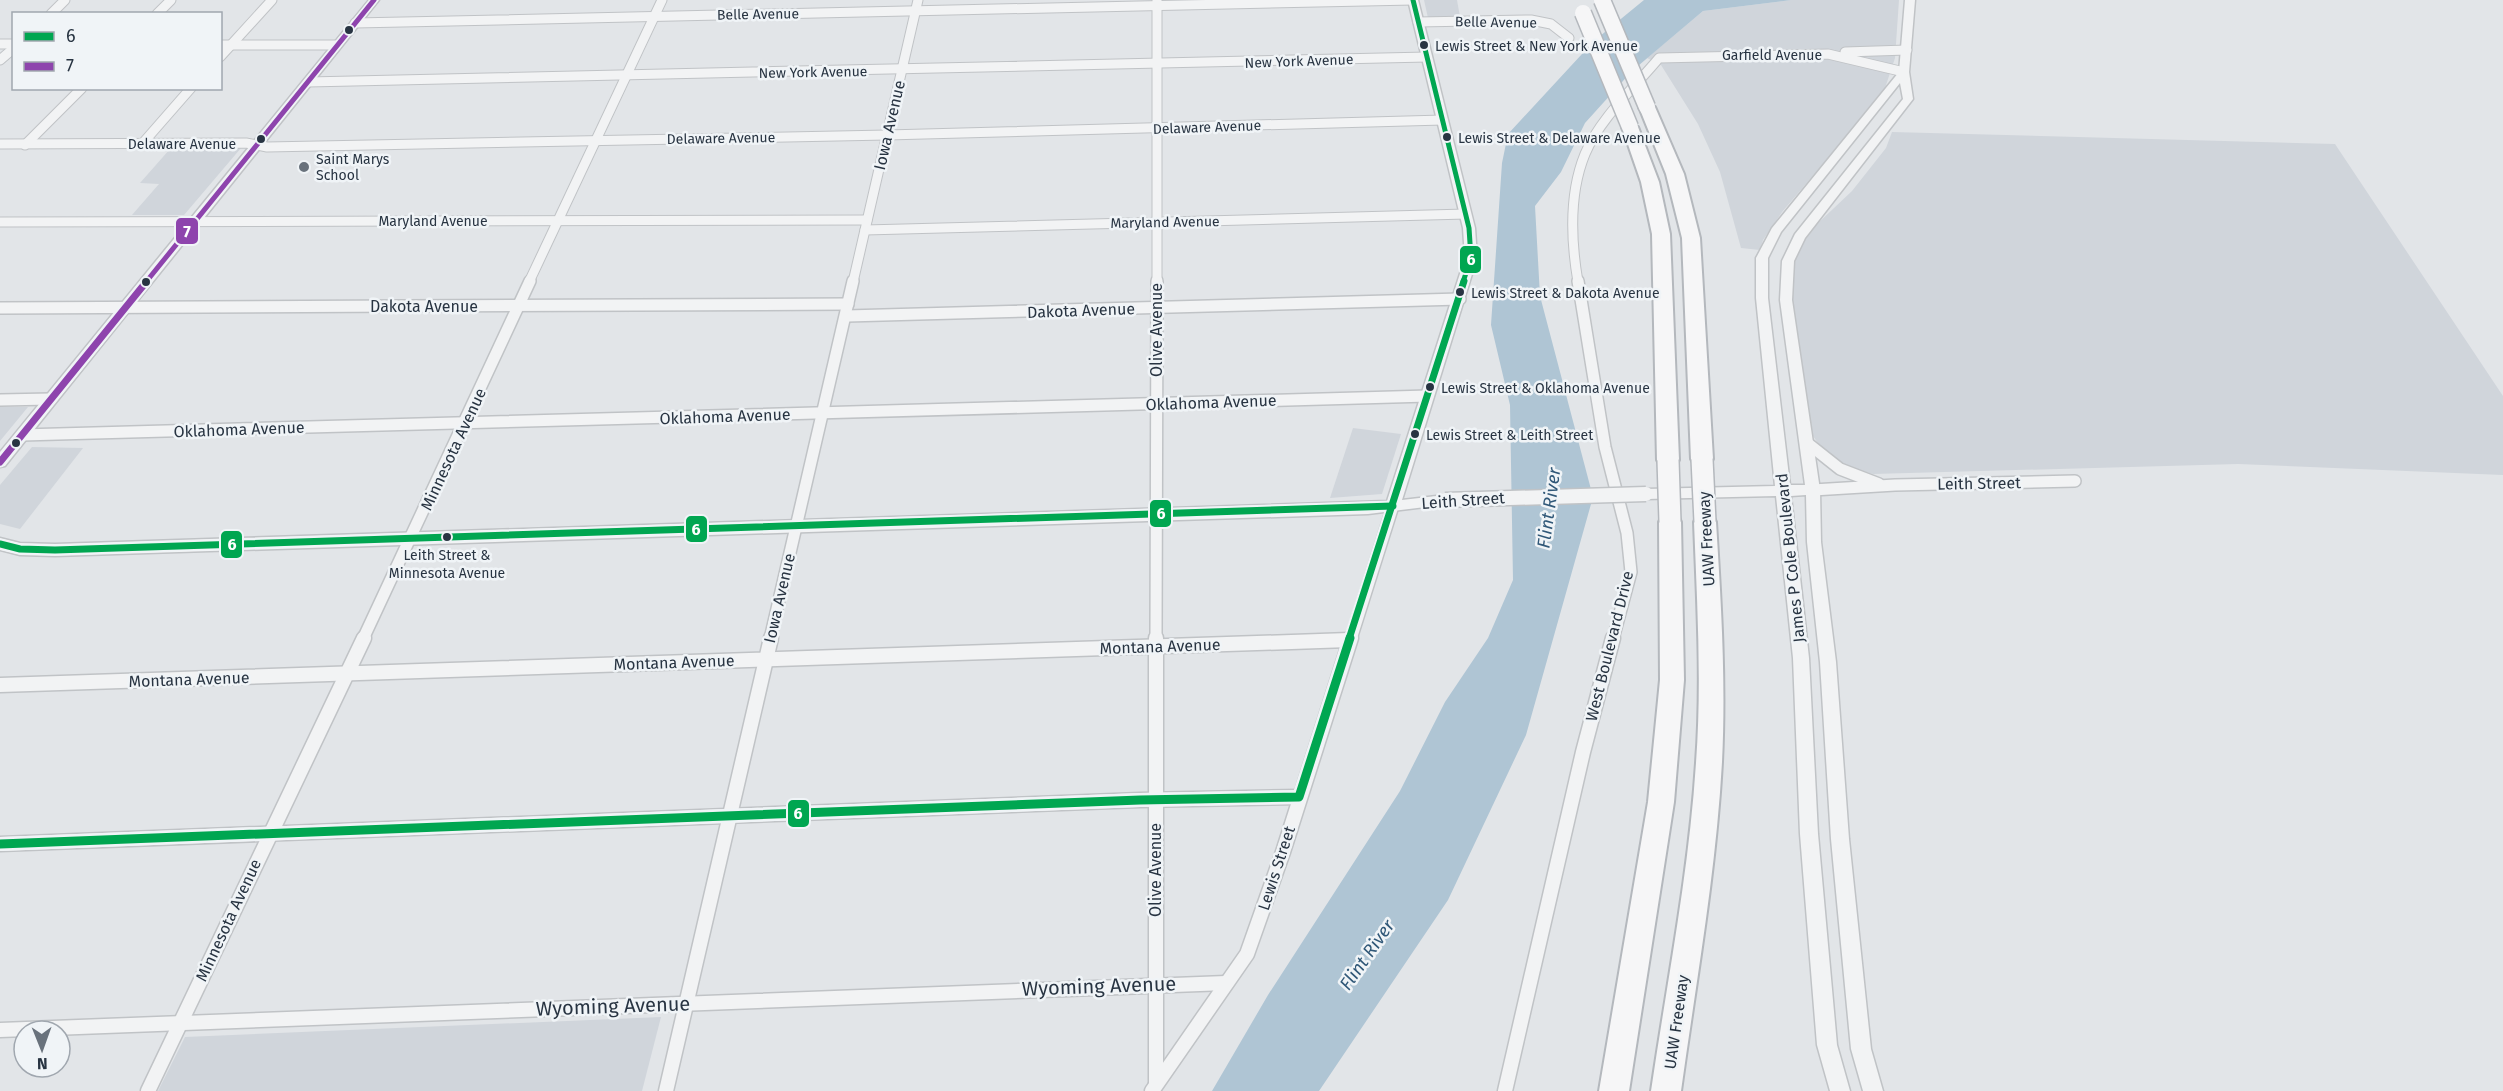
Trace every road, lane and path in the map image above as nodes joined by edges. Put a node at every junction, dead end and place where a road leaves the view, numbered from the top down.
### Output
1 (65, 0) edge
2 (171, 0) edge
3 (272, 0) edge
4 (374, 0) edge
5 (663, 0) edge
6 (1413, 0) edge
7 (1602, 0) edge
8 (1910, 0) edge
9 (1157, 3) edge
10 (916, 6) edge
11 (1581, 6) edge
12 (53, 12) edge
13 (159, 12) edge
14 (655, 17) junction
15 (1418, 22) junction
16 (355, 23) junction
17 (1569, 38) dead end
18 (222, 45) edge
19 (232, 45) junction
20 (338, 45) junction
21 (12, 48) edge
22 (1907, 50) junction
23 (1828, 54) junction
24 (222, 55) edge
25 (1673, 56) joint
26 (1427, 57) junction
27 (0, 60) edge
28 (1157, 65) junction
29 (902, 70) junction
30 (1904, 72) junction
31 (627, 75) junction
32 (308, 82) junction
33 (80, 90) edge
34 (189, 90) edge
35 (1443, 120) junction
36 (1156, 129) junction
37 (886, 135) junction
38 (596, 141) junction
39 (0, 144) edge
40 (25, 144) junction
41 (142, 144) junction
42 (255, 146) junction
43 (1466, 214) junction
44 (557, 220) junction
45 (194, 221) junction
46 (0, 222) edge
47 (1156, 223) junction
48 (866, 225) junction
49 (1460, 299) junction
50 (520, 306) junction
51 (0, 308) edge
52 (125, 308) junction
53 (1157, 308) junction
54 (847, 310) junction
55 (1428, 396) junction
56 (51, 399) junction
57 (0, 400) edge
58 (1156, 404) junction
59 (823, 414) junction
60 (466, 423) junction
61 (22, 435) junction
62 (1806, 442) junction
63 (0, 462) edge
64 (2075, 481) dead end
65 (1883, 486) junction
66 (1813, 490) junction
67 (1783, 492) junction
68 (1393, 506) junction
69 (1155, 515) junction
70 (796, 526) junction
71 (410, 540) junction
72 (0, 544) edge
73 (20, 549) junction
74 (0, 552) edge
75 (1348, 640) junction
76 (1156, 646) junction
77 (765, 659) junction
78 (346, 674) junction
79 (0, 685) edge
80 (1299, 796) junction
81 (1155, 800) junction
82 (730, 815) junction
83 (269, 834) junction
84 (0, 844) edge
85 (1226, 983) junction
86 (1154, 984) junction
87 (686, 1003) junction
88 (180, 1023) junction
89 (0, 1030) edge
90 (1154, 1087) edge
91 (148, 1091) edge
92 (666, 1091) edge
93 (1505, 1091) edge
94 (1614, 1091) edge
95 (1666, 1091) edge
96 (1840, 1091) edge
97 (1873, 1091) edge

1 - 12 street
2 - 13 street
3 - 19 street
4 - 16 street
5 - 14 street, Minnesota Avenue
6 - 9 street, Belle Avenue
6 - 15 street, Lewis Street
7 - 95 highway, UAW Freeway, bridge
8 - 22 street, James P Cole Boulevard
9 - 10 street, Belle Avenue
9 - 28 street, Olive Avenue
10 - 14 street, Belle Avenue
10 - 29 street, Iowa Avenue
11 - 94 highway, bridge
14 - 16 street, Belle Avenue
14 - 31 street, Minnesota Avenue
15 - 17 street, Belle Avenue
15 - 26 street, Lewis Street
16 - 20 street
18 - 19 street
19 - 20 street
19 - 24 street
20 - 32 street
21 - 27 street
22 - 23 street
22 - 30 street, James P Cole Boulevard
23 - 25 street, Garfield Avenue
23 - 30 street, Garfield Avenue
25 - 93 street, West Boulevard Drive
26 - 28 street, New York Avenue
26 - 35 street, Lewis Street
28 - 29 street, New York Avenue
28 - 36 street, Olive Avenue
29 - 31 street, New York Avenue
29 - 37 street, Iowa Avenue
30 - 62 street, James P Cole Boulevard
30 - 67 street, James P Cole Boulevard
31 - 32 street, New York Avenue
31 - 38 street, Minnesota Avenue
32 - 42 street
33 - 40 street
34 - 41 street
35 - 36 street, Delaware Avenue
35 - 43 street, Lewis Street
36 - 37 street, Delaware Avenue
36 - 47 street, Olive Avenue
37 - 38 street, Delaware Avenue
37 - 48 street, Iowa Avenue
38 - 42 street, Delaware Avenue
38 - 44 street, Minnesota Avenue
39 - 40 street, Delaware Avenue
40 - 41 street, Delaware Avenue
41 - 42 street, Delaware Avenue
42 - 45 street
43 - 47 street, Maryland Avenue
43 - 49 street, Lewis Street
44 - 45 street, Maryland Avenue
44 - 48 street, Maryland Avenue
44 - 50 street, Minnesota Avenue
45 - 46 street, Maryland Avenue
45 - 52 street
47 - 48 street, Maryland Avenue
47 - 53 street, Olive Avenue
48 - 54 street, Iowa Avenue
49 - 53 street, Dakota Avenue
49 - 55 street, Lewis Street
50 - 52 street, Dakota Avenue
50 - 54 street, Dakota Avenue
50 - 60 street, Minnesota Avenue
51 - 52 street, Dakota Avenue
52 - 56 street
53 - 54 street, Dakota Avenue
53 - 58 street, Olive Avenue
54 - 59 street, Iowa Avenue
55 - 58 street, Oklahoma Avenue
55 - 68 street, Lewis Street
56 - 57 street
56 - 61 street
58 - 59 street, Oklahoma Avenue
58 - 69 street, Olive Avenue
59 - 60 street, Oklahoma Avenue
59 - 70 street, Iowa Avenue
60 - 61 street, Oklahoma Avenue
60 - 71 street, Minnesota Avenue
61 - 63 street
62 - 65 street, Leith Street
62 - 66 street, James P Cole Boulevard
64 - 65 street, Leith Street
65 - 66 street, Leith Street
66 - 67 street, Leith Street
66 - 97 street, James P Cole Boulevard
67 - 68 street, Leith Street, bridge
67 - 96 street, James P Cole Boulevard
68 - 69 street, Leith Street
68 - 75 street, Lewis Street
69 - 70 street, Leith Street
69 - 76 street, Olive Avenue
70 - 71 street, Leith Street
70 - 77 street, Iowa Avenue
71 - 73 street, Leith Street
71 - 78 street, Minnesota Avenue
72 - 73 street, Leith Street
73 - 74 street
75 - 76 street, Montana Avenue
75 - 80 street, Lewis Street
76 - 77 street, Montana Avenue
76 - 81 street, Olive Avenue
77 - 78 street, Montana Avenue
77 - 82 street, Iowa Avenue
78 - 79 street, Montana Avenue
78 - 83 street, Minnesota Avenue
80 - 81 street
80 - 85 street, Lewis Street
81 - 82 street
81 - 86 street, Olive Avenue
82 - 83 street
82 - 87 street, Iowa Avenue
83 - 84 street
83 - 88 street, Minnesota Avenue
85 - 86 street, Wyoming Avenue
85 - 90 street, Lewis Street
86 - 87 street, Wyoming Avenue
86 - 90 street, Olive Avenue
87 - 88 street, Wyoming Avenue
87 - 92 street, Iowa Avenue
88 - 89 street, Wyoming Avenue
88 - 91 street, Minnesota Avenue

